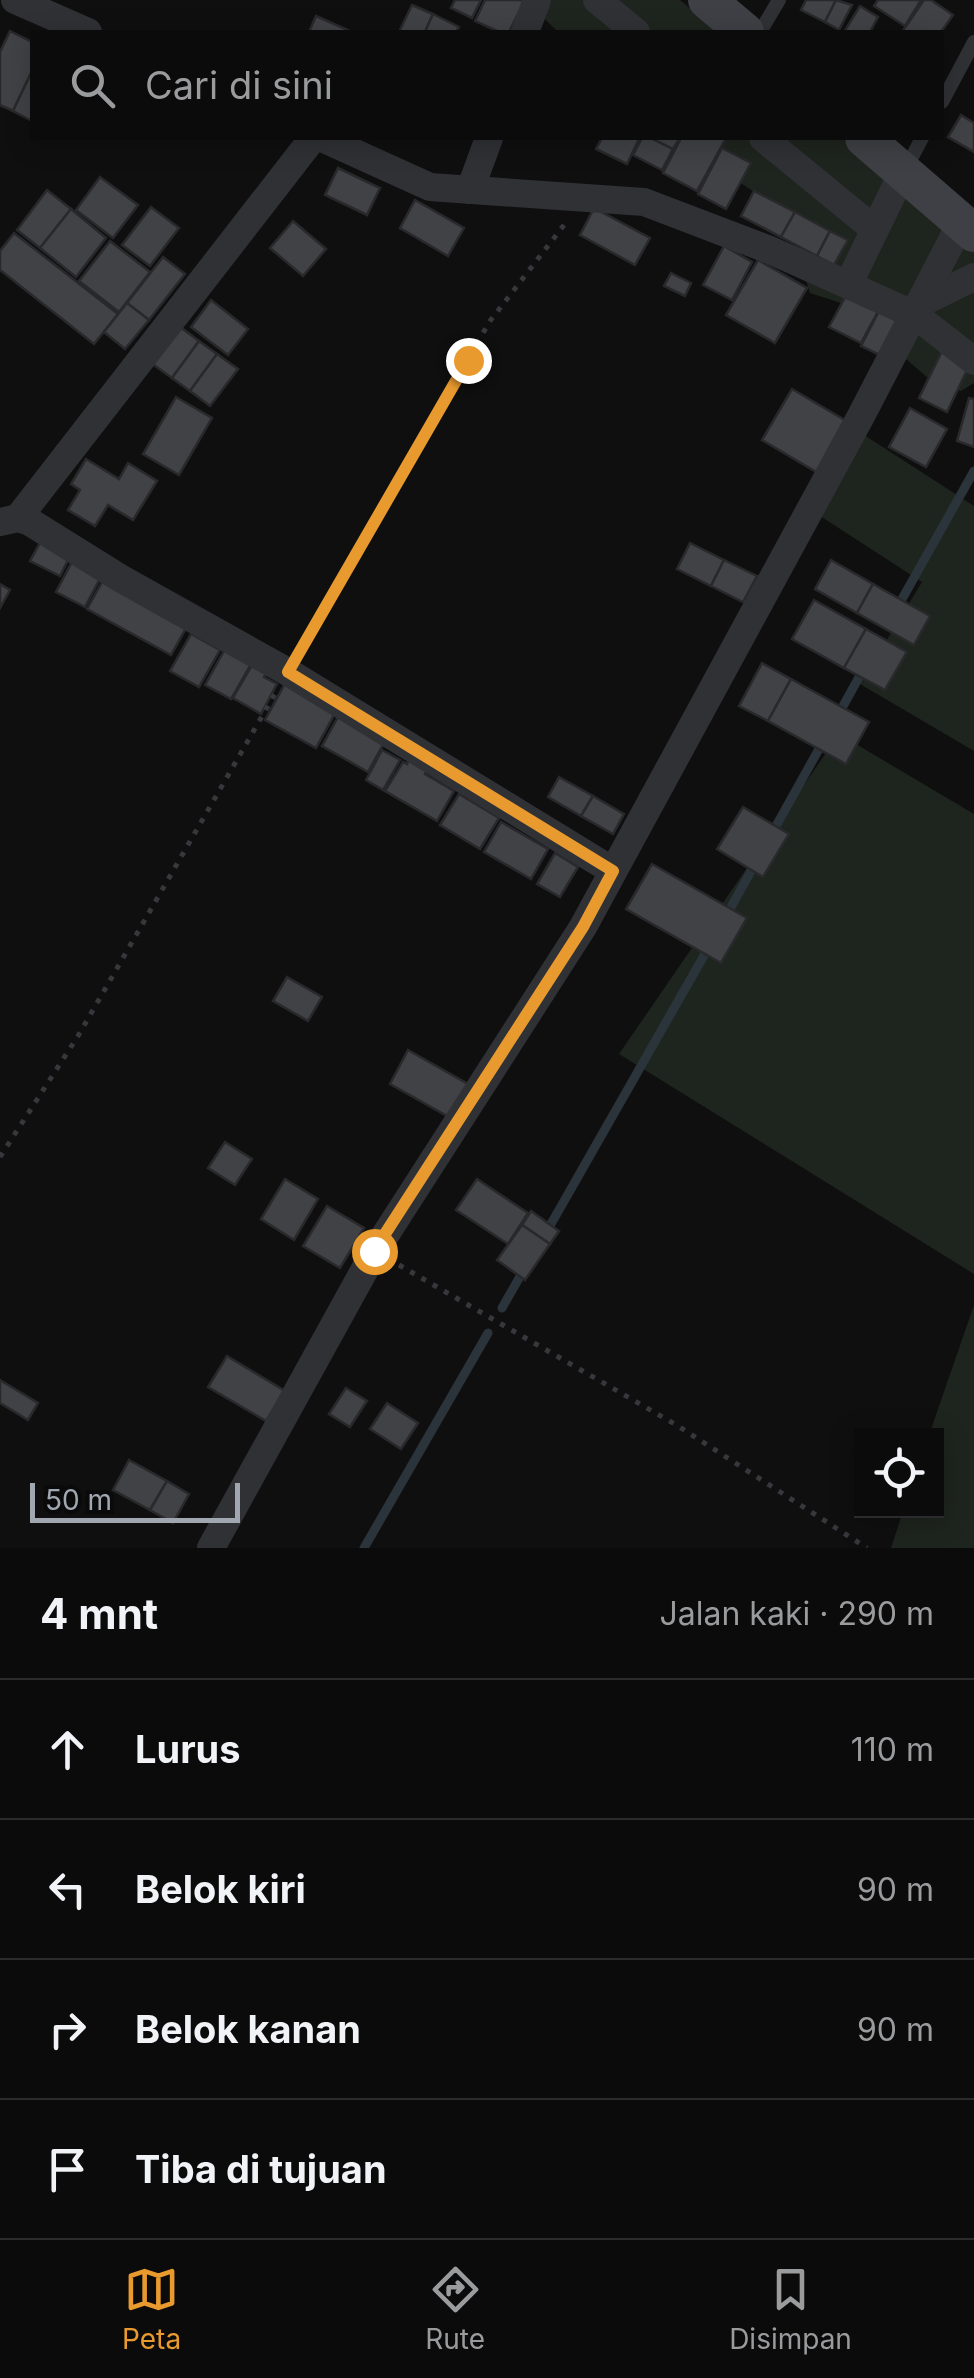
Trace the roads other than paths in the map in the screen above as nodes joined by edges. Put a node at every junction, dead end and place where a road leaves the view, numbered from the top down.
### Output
1 (15, 0) edge
2 (537, 0) edge
3 (597, 0) edge
4 (707, 0) edge
5 (779, 0) edge
6 (83, 30) edge
7 (527, 30) edge
8 (634, 30) edge
9 (743, 30) edge
10 (761, 30) edge
11 (974, 42) edge
12 (944, 98) edge
13 (311, 140) edge
14 (326, 140) edge
15 (488, 140) edge
16 (765, 140) edge
17 (866, 140) edge
18 (921, 140) edge
19 (903, 172) junction
20 (470, 190) junction
21 (967, 228) edge
22 (875, 230) junction
23 (974, 277) edge
24 (848, 285) junction
25 (918, 309) junction
26 (974, 361) edge
27 (9, 520) edge
28 (613, 871) junction
29 (211, 1548) edge

1 - 6 street
2 - 7 street
3 - 8 street
4 - 9 main road
5 - 10 lane
11 - 12 lane
13 - 27 street
14 - 20 street
15 - 20 street
16 - 22 street
17 - 19 main road
18 - 19 lane
19 - 21 main road
19 - 22 street
20 - 24 street
21 - 25 street
22 - 24 street
23 - 25 street
24 - 25 street
25 - 26 street
25 - 28 street
27 - 28 street
28 - 29 street

